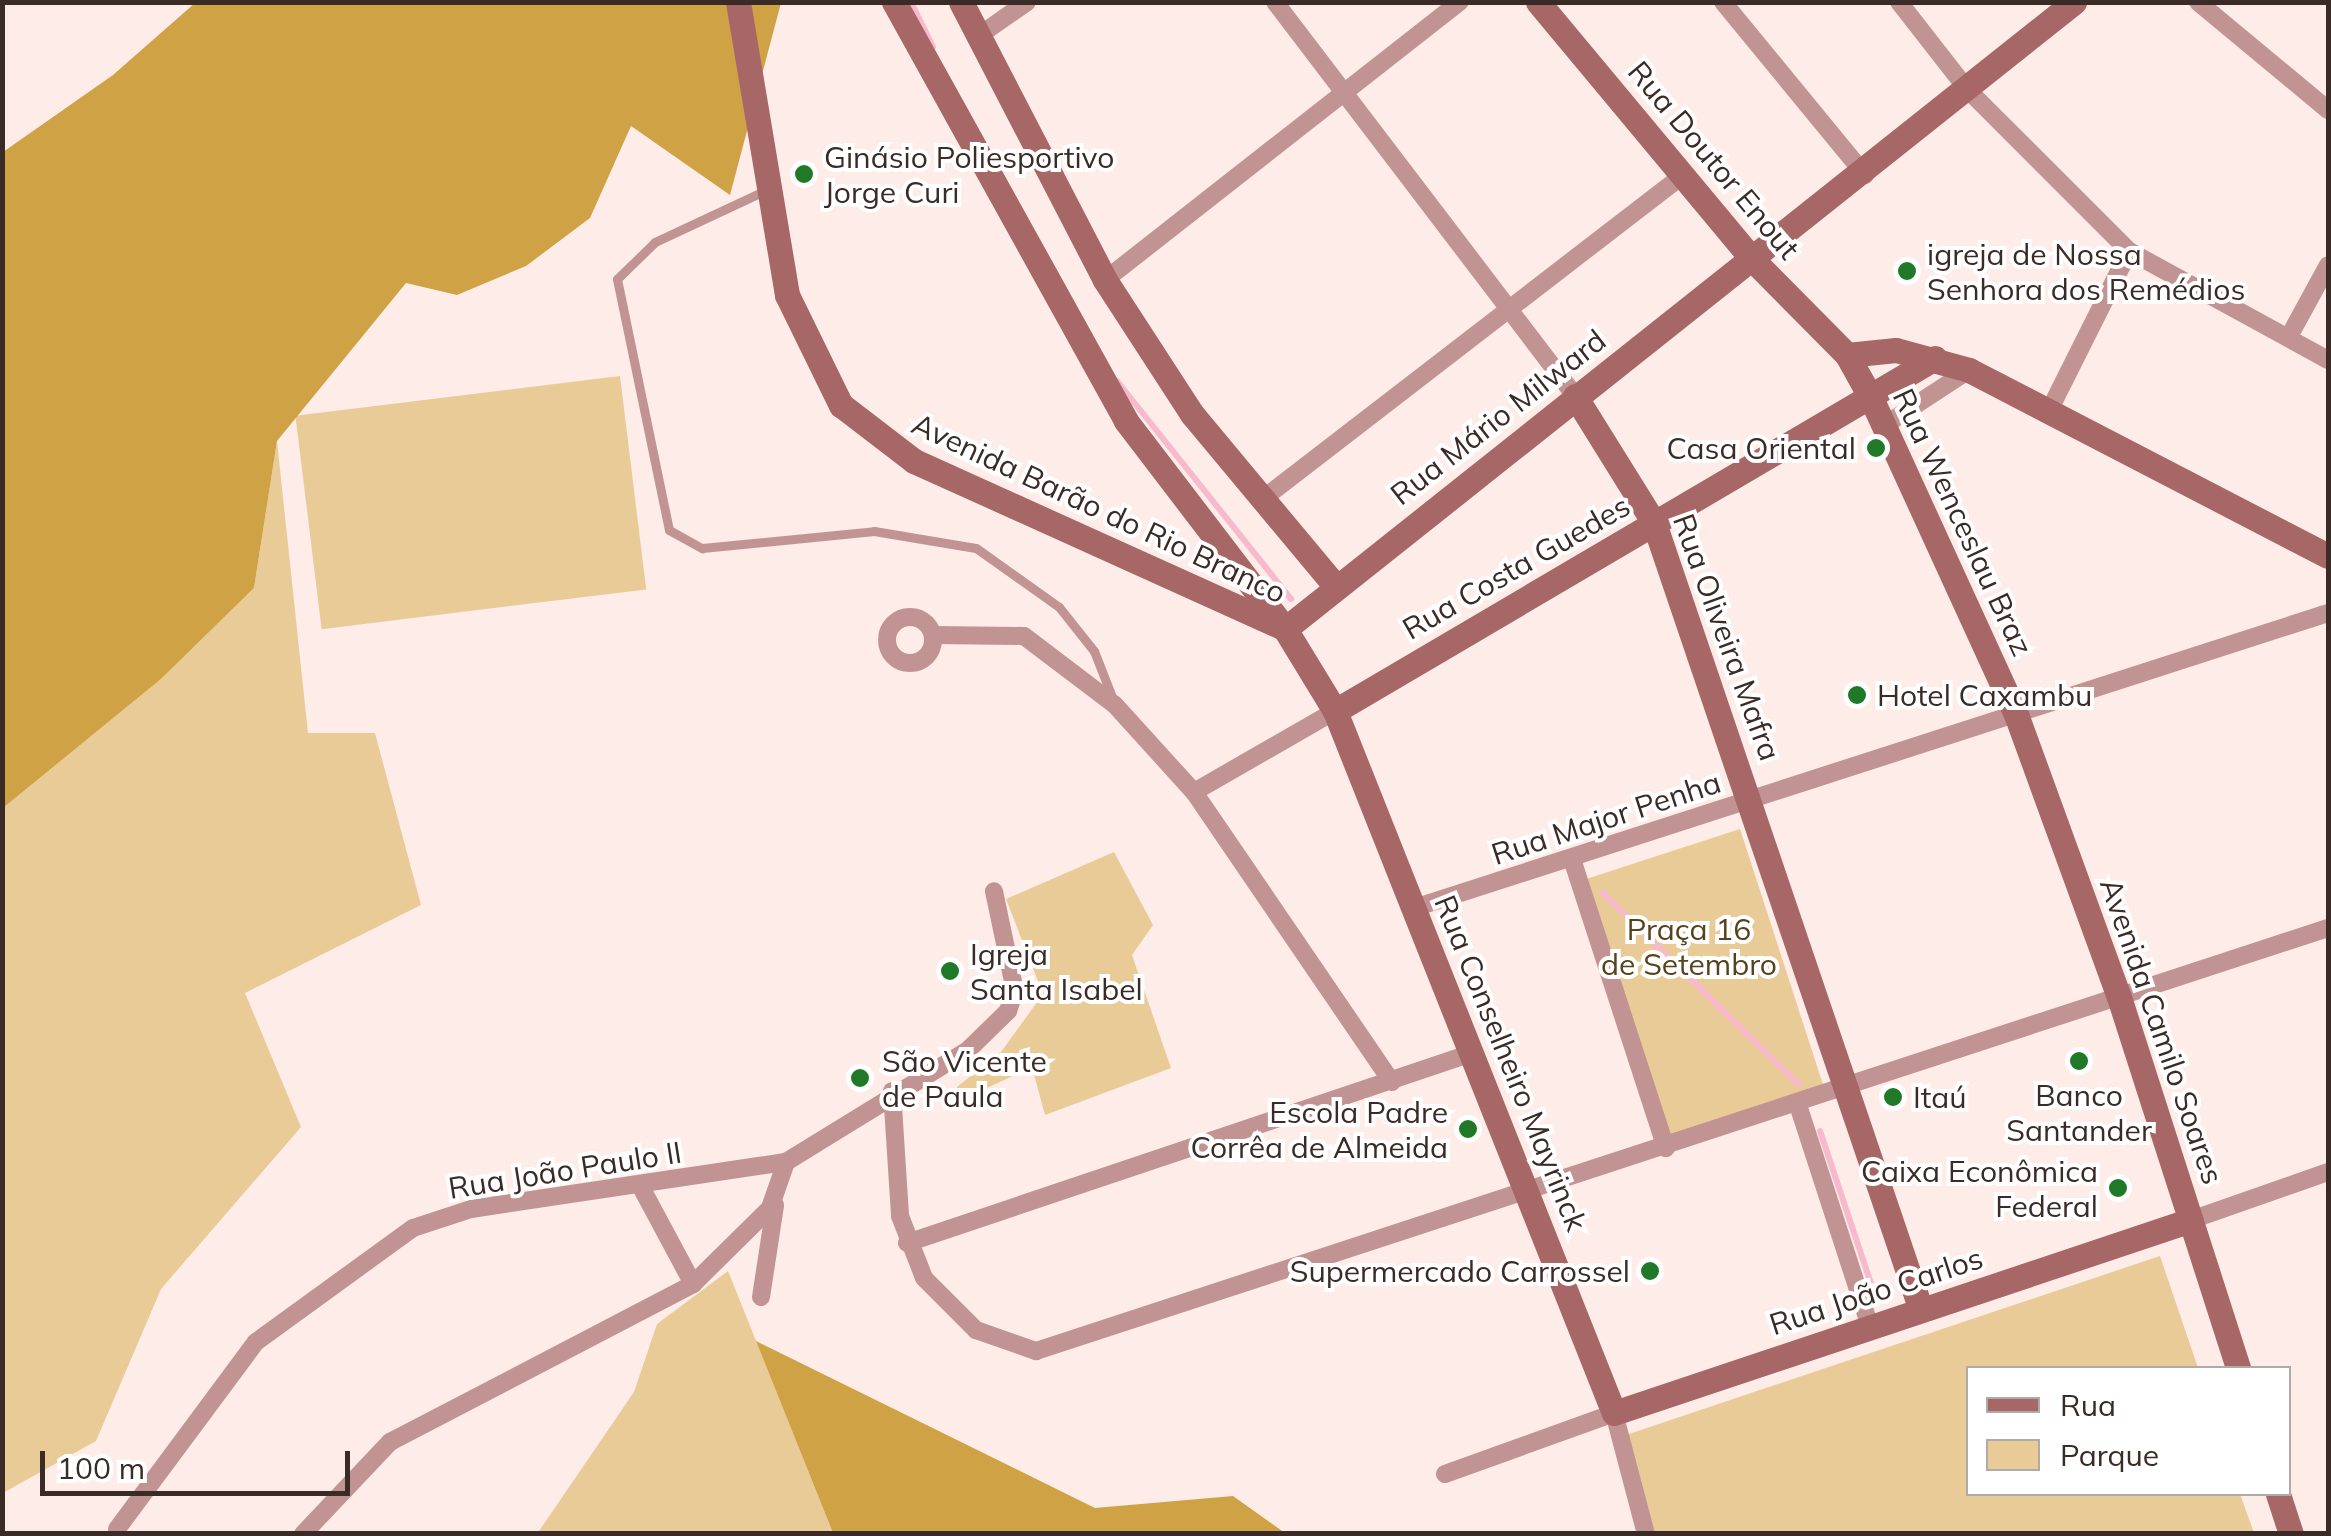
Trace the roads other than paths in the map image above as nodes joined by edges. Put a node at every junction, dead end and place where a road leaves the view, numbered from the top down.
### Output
1 (738, 2) edge
2 (894, 2) edge
3 (960, 2) edge
4 (1027, 2) edge
5 (1275, 2) edge
6 (1460, 2) edge
7 (1538, 2) edge
8 (1723, 2) edge
9 (1899, 2) edge
10 (2074, 2) edge
11 (2198, 2) edge
12 (977, 37) junction
13 (1967, 89) junction
14 (1345, 91) junction
15 (2328, 110) edge
16 (1865, 174) junction
17 (1683, 175) junction
18 (766, 190) junction
19 (2129, 251) junction
20 (1754, 262) junction
21 (2328, 266) edge
22 (1105, 280) junction
23 (1505, 309) junction
24 (2291, 333) junction
25 (1847, 355) junction
26 (1935, 358) junction
27 (2328, 360) edge
28 (1968, 370) junction
29 (1575, 396) junction
30 (1872, 400) junction
31 (2051, 407) junction
32 (1885, 425) junction
33 (1260, 501) junction
34 (1654, 524) junction
35 (2328, 556) edge
36 (1336, 587) junction
37 (2328, 613) edge
38 (1286, 630) junction
39 (933, 635) dead end
40 (1115, 704) junction
41 (1335, 711) junction
42 (2017, 717) junction
43 (1194, 792) junction
44 (1751, 799) junction
45 (1572, 859) junction
46 (994, 891) dead end
47 (1414, 908) junction
48 (2328, 928) edge
49 (2119, 997) junction
50 (1472, 1053) junction
51 (1392, 1082) junction
52 (1848, 1088) junction
53 (892, 1091) junction
54 (1798, 1105) junction
55 (1666, 1148) junction
56 (786, 1162) junction
57 (2328, 1172) edge
58 (641, 1187) junction
59 (1530, 1193) junction
60 (777, 1195) junction
61 (2191, 1220) junction
62 (907, 1244) junction
63 (694, 1284) junction
64 (761, 1297) dead end
65 (1921, 1310) junction
66 (1870, 1327) junction
67 (2237, 1366) edge
68 (1614, 1413) junction
69 (1445, 1474) dead end
70 (2279, 1496) edge
71 (117, 1529) dead end
72 (302, 1534) edge
73 (1646, 1534) edge
74 (2291, 1534) edge

1 - 18 street, Avenida Barão do Rio Branco
2 - 38 street, Rua Conselheiro Mayrinck
3 - 12 street
4 - 12 street
5 - 14 street
6 - 14 street
7 - 17 street, Rua Doutor Enout
8 - 16 street
9 - 13 street
10 - 13 street, Rua Mário Milward
11 - 15 street
12 - 22 street
13 - 16 street, Rua Mário Milward
13 - 19 street
14 - 22 street
14 - 23 street
16 - 20 street, Rua Mário Milward
17 - 20 street, Rua Doutor Enout
17 - 23 street
18 - 38 street, Avenida Barão do Rio Branco
18 - 40 lane
19 - 24 street
19 - 31 street
20 - 25 street, Rua Doutor Enout
20 - 29 street, Rua Mário Milward
21 - 24 street
22 - 33 street
23 - 29 street
23 - 33 street
24 - 27 street
25 - 26 street
25 - 30 street, Rua Wenceslau Braz
26 - 28 street
26 - 30 street, Rua Costa Guedes
28 - 31 street
28 - 32 street
29 - 34 street, Rua Oliveira Mafra
29 - 36 street, Rua Mário Milward
30 - 32 street, Rua Wenceslau Braz
30 - 34 street, Rua Costa Guedes
31 - 35 street
32 - 42 street, Rua Wenceslau Braz
33 - 36 street
34 - 41 street, Rua Costa Guedes
34 - 44 street, Rua Oliveira Mafra
36 - 38 street, Rua Mário Milward
37 - 42 street, Rua Major Penha
38 - 41 street, Rua Conselheiro Mayrinck
39 - 40 street
40 - 43 street
41 - 43 street, Rua Costa Guedes
41 - 47 street, Rua Conselheiro Mayrinck
42 - 44 street, Rua Major Penha
42 - 49 street, Avenida Camilo Soares
43 - 51 street
44 - 45 street, Rua Major Penha
44 - 52 street, Rua Oliveira Mafra
45 - 47 street, Rua Major Penha
45 - 55 street
46 - 53 street, Rua João Paulo II
47 - 50 street, Rua Conselheiro Mayrinck
48 - 49 street
49 - 52 street
49 - 61 street, Avenida Camilo Soares
50 - 51 street
50 - 59 street, Rua Conselheiro Mayrinck
51 - 62 street
52 - 54 street
52 - 65 street, Rua Oliveira Mafra
53 - 56 street, Rua João Paulo II
53 - 62 street
54 - 55 street
54 - 66 street
55 - 59 street
56 - 58 street, Rua João Paulo II
56 - 60 street
57 - 61 street, Rua João Carlos
58 - 63 street
58 - 71 street, Rua João Paulo II
59 - 62 street
59 - 68 street, Rua Conselheiro Mayrinck
60 - 63 street
60 - 64 street
61 - 65 street, Rua João Carlos
61 - 67 street, Avenida Camilo Soares
63 - 72 street
65 - 66 street, Rua João Carlos
66 - 68 street, Rua João Carlos
68 - 69 street, Rua João Carlos
68 - 73 street, Rua Conselheiro Mayrinck
70 - 74 street

